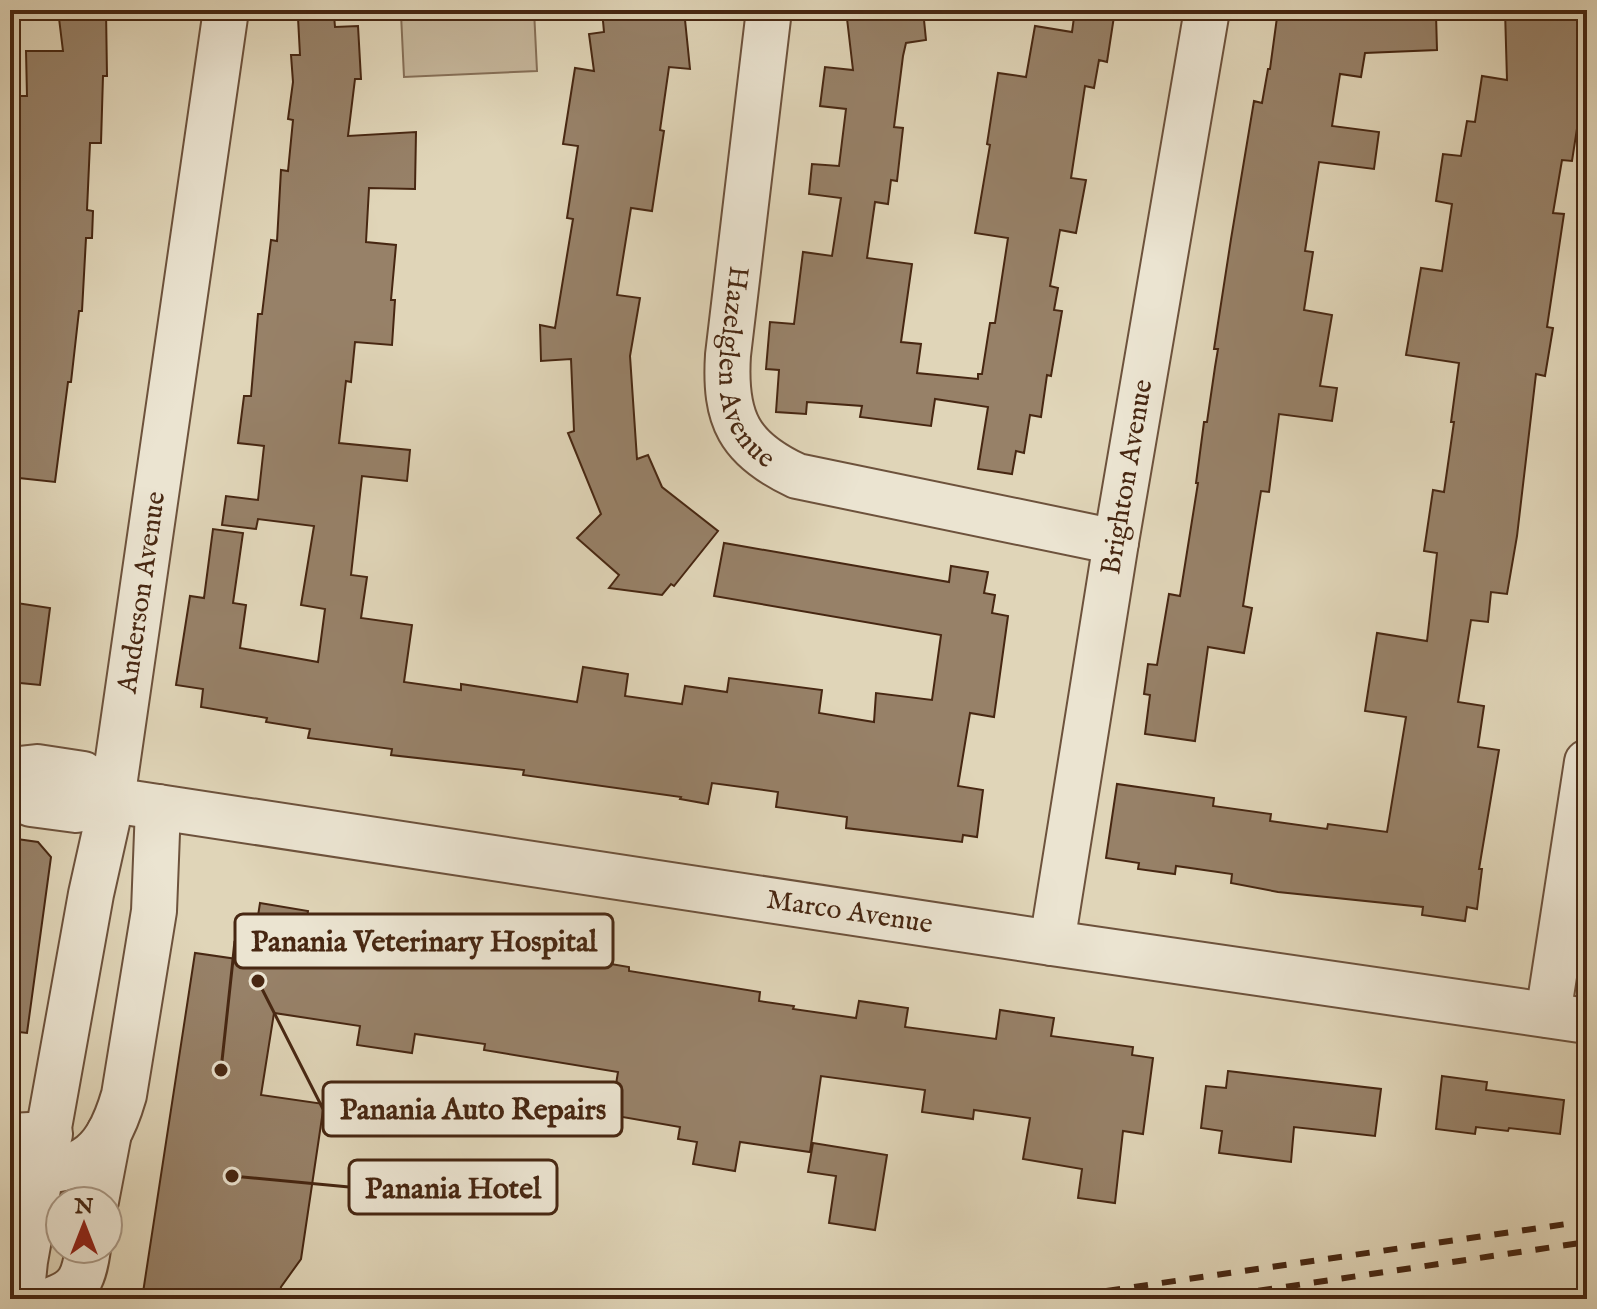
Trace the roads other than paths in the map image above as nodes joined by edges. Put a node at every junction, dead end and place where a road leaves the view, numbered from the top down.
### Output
1 (226, 10) edge
2 (769, 10) edge
3 (1207, 10) edge
4 (1116, 542) junction
5 (1587, 762) edge
6 (10, 770) edge
7 (10, 794) edge
8 (112, 800) junction
9 (158, 807) junction
10 (99, 850) junction
11 (156, 858) junction
12 (1052, 943) junction
13 (1568, 1018) edge
14 (109, 1133) junction
15 (30, 1161) edge
16 (99, 1185) edge
17 (84, 1265) edge
18 (26, 1299) edge
19 (53, 1299) edge

1 - 8 street, Anderson Avenue
2 - 4 street, Hazelglen Avenue
3 - 4 street, Brighton Avenue
4 - 12 street, Brighton Avenue
5 - 13 street
6 - 8 street
7 - 8 street, Marco Avenue
8 - 9 street, Marco Avenue
8 - 10 street, Anderson Avenue
9 - 11 street
9 - 12 street, Marco Avenue
10 - 11 street
10 - 15 street, Anderson Avenue
11 - 14 street
12 - 13 street, Marco Avenue
14 - 15 street
14 - 16 street
15 - 18 street, Anderson Avenue
17 - 19 street

